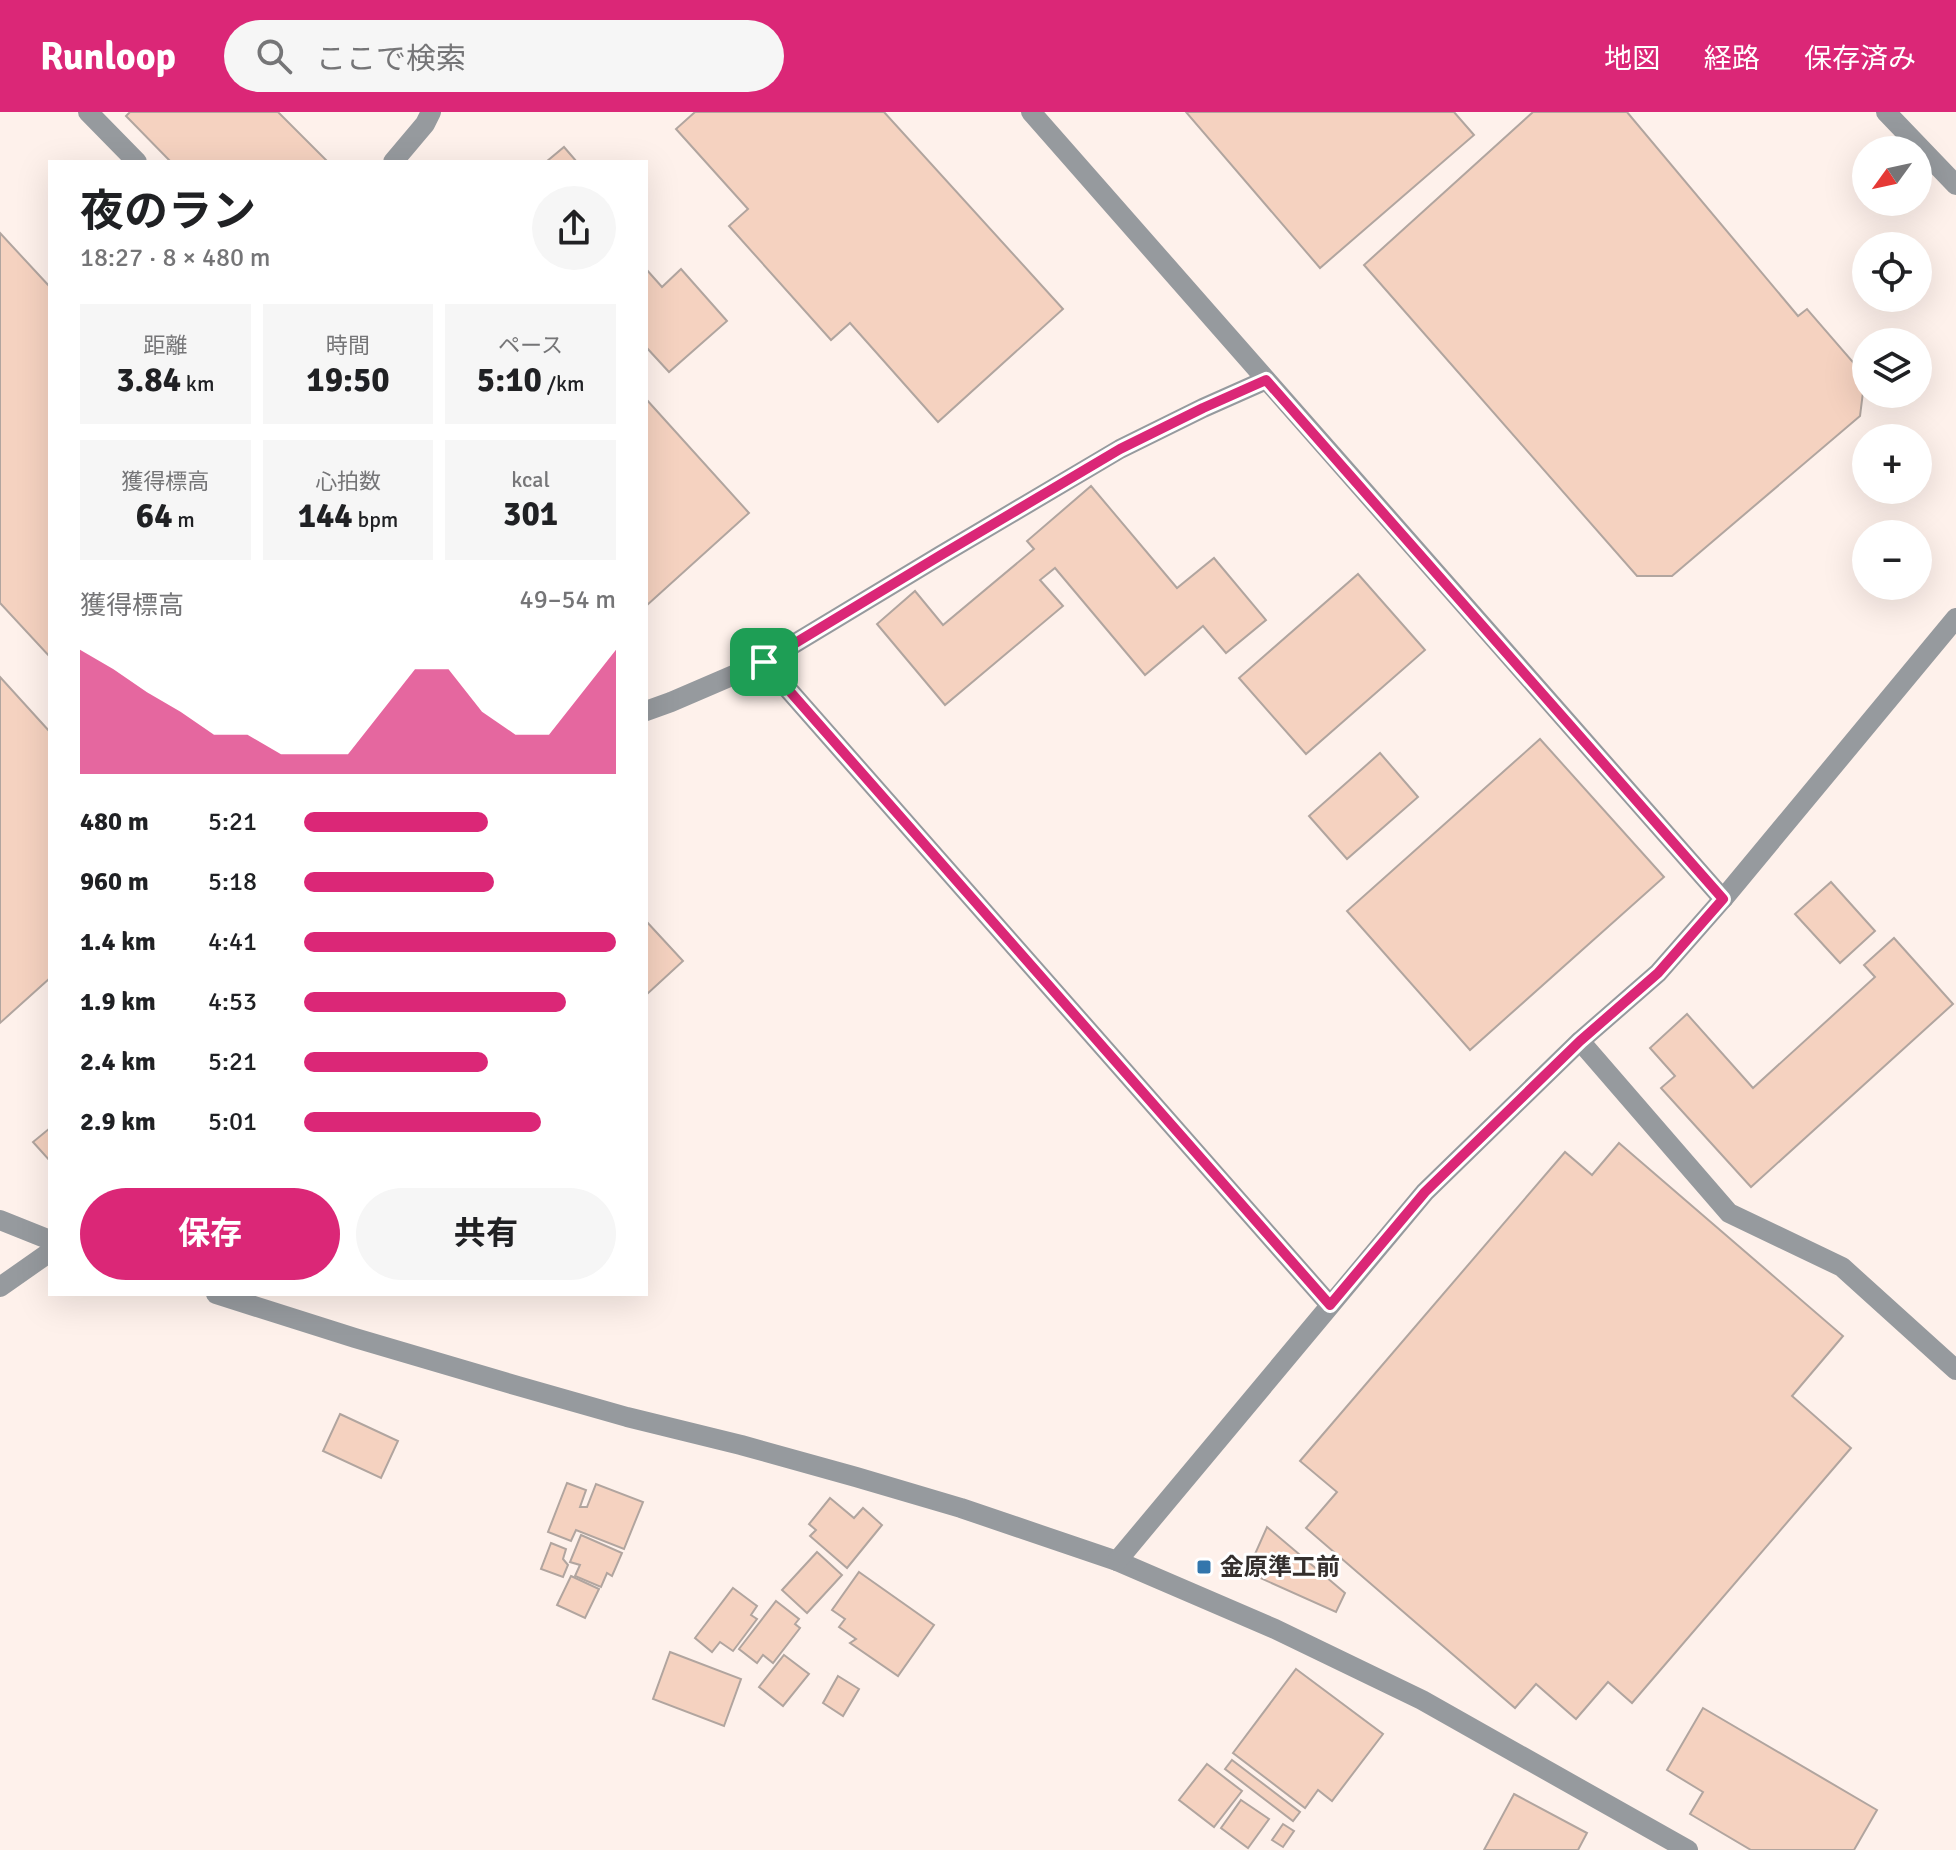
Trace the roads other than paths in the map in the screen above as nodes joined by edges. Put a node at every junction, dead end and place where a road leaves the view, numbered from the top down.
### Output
1 (88, 112) edge
2 (431, 112) edge
3 (1031, 112) edge
4 (1886, 112) edge
5 (135, 160) edge
6 (395, 160) edge
7 (1956, 185) edge
8 (1266, 380) junction
9 (1956, 618) edge
10 (764, 662) junction
11 (648, 710) edge
12 (1723, 899) junction
13 (1580, 1041) junction
14 (0, 1220) edge
15 (48, 1239) edge
16 (48, 1253) edge
17 (0, 1287) edge
18 (222, 1296) edge
19 (1330, 1305) junction
20 (1956, 1370) edge
21 (1117, 1561) junction
22 (1688, 1850) edge

1 - 5 street
2 - 6 street
3 - 8 street
4 - 7 street
8 - 10 street
8 - 12 street
9 - 12 street
10 - 11 street
10 - 19 street
12 - 13 street
13 - 19 street
13 - 20 street
14 - 15 street
16 - 17 street
18 - 21 street
19 - 21 street
21 - 22 street

